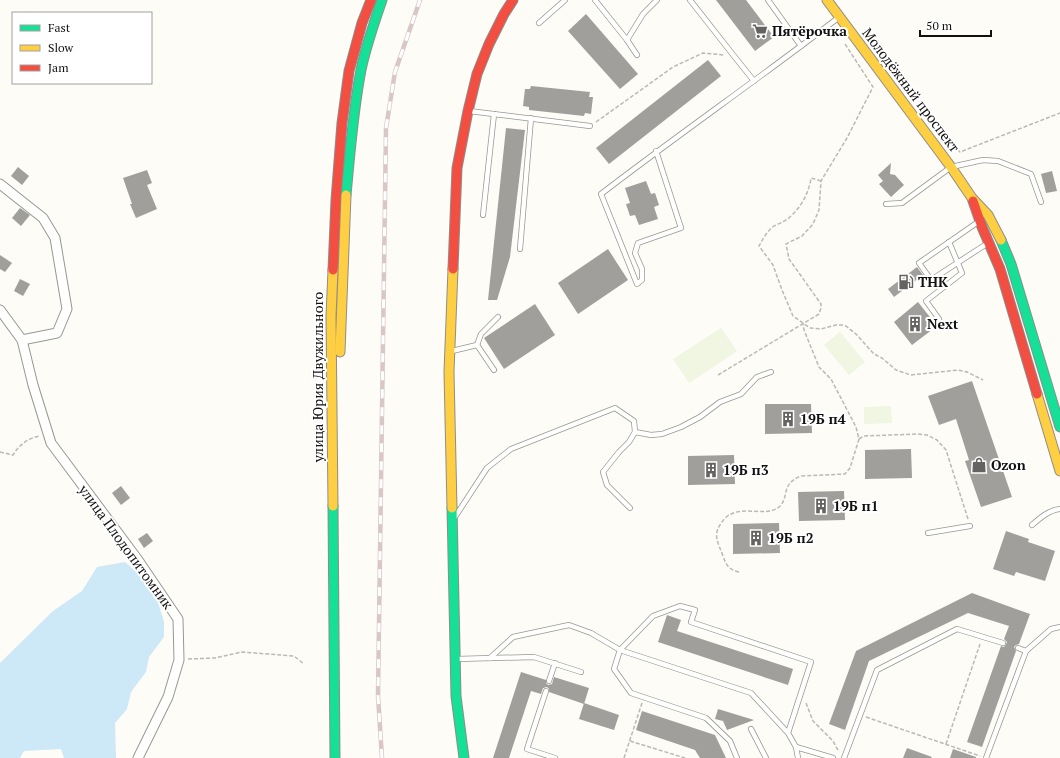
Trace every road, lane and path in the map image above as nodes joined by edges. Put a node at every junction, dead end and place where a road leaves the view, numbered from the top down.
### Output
1 (371, 0) edge
2 (382, 0) edge
3 (513, 0) edge
4 (565, 0) edge
5 (595, 0) edge
6 (657, 0) edge
7 (690, 0) edge
8 (768, 0) edge
9 (827, 0) edge
10 (840, 17) junction
11 (539, 23) dead end
12 (854, 37) junction
13 (627, 40) junction
14 (801, 46) junction
15 (637, 55) dead end
16 (734, 56) junction
17 (754, 81) junction
18 (468, 111) junction
19 (925, 112) dead end
20 (1060, 113) edge
21 (494, 114) junction
22 (531, 118) junction
23 (590, 126) joint
24 (656, 152) junction
25 (951, 167) junction
26 (821, 181) junction
27 (0, 184) edge
28 (972, 198) junction
29 (1041, 202) dead end
30 (886, 204) dead end
31 (483, 215) dead end
32 (979, 221) junction
33 (949, 242) junction
34 (989, 242) junction
35 (520, 249) dead end
36 (958, 262) junction
37 (0, 310) edge
38 (498, 317) dead end
39 (939, 319) dead end
40 (803, 324) junction
41 (22, 340) junction
42 (477, 345) junction
43 (450, 351) junction
44 (494, 370) dead end
45 (771, 372) dead end
46 (718, 375) dead end
47 (983, 380) dead end
48 (1060, 426) edge
49 (635, 432) junction
50 (44, 436) dead end
51 (859, 439) junction
52 (0, 452) edge
53 (1060, 472) edge
54 (630, 508) dead end
55 (1060, 510) edge
56 (452, 522) junction
57 (1032, 525) dead end
58 (970, 526) joint
59 (928, 533) dead end
60 (739, 572) dead end
61 (1060, 627) edge
62 (982, 637) junction
63 (1003, 643) dead end
64 (1018, 648) dead end
65 (620, 650) junction
66 (1026, 651) junction
67 (490, 658) junction
68 (455, 659) junction
69 (179, 660) junction
70 (555, 663) junction
71 (304, 664) dead end
72 (581, 672) dead end
73 (549, 681) dead end
74 (546, 691) dead end
75 (801, 692) junction
76 (644, 698) junction
77 (860, 715) junction
78 (344, 719) dead end
79 (751, 729) dead end
80 (788, 733) junction
81 (630, 741) junction
82 (946, 744) junction
83 (796, 747) junction
84 (839, 752) dead end
85 (138, 758) edge
86 (335, 758) edge
87 (464, 758) edge
88 (555, 758) edge
89 (624, 758) edge
90 (685, 758) edge
91 (737, 758) edge
92 (766, 758) edge
93 (798, 758) edge
94 (833, 758) edge
95 (844, 758) edge
96 (986, 758) edge

1 - 86 main road, улица Юрия Двужильного
2 - 78 main road, улица Юрия Двужильного
3 - 18 main road
4 - 11 lane
5 - 13 lane
6 - 13 lane
7 - 16 lane
8 - 14 lane
9 - 10 main road, Молодёжный проспект
10 - 12 main road, Молодёжный проспект
10 - 14 lane
12 - 25 main road, Молодёжный проспект
12 - 26 path
13 - 15 lane
14 - 17 lane
16 - 17 lane
16 - 23 path
17 - 24 lane
18 - 21 lane
18 - 43 main road
19 - 20 path
21 - 22 lane
21 - 31 lane
22 - 23 lane
22 - 35 lane
24 - 24 lane
25 - 28 main road, Молодёжный проспект
25 - 29 lane
25 - 30 lane
26 - 40 path
26 - 40 path
27 - 41 street
28 - 32 main road, Молодёжный проспект
28 - 48 main road, Молодёжный проспект
32 - 33 lane
32 - 34 main road, Молодёжный проспект
33 - 36 lane
33 - 36 lane
34 - 36 lane
34 - 53 main road, Молодёжный проспект
36 - 39 lane
37 - 41 street, улица Плодопитомник
38 - 42 lane
40 - 46 path
40 - 47 path
40 - 51 path
41 - 69 street, улица Плодопитомник
42 - 43 lane
42 - 44 lane
43 - 56 main road
45 - 49 lane
49 - 54 lane
49 - 56 lane
50 - 52 path
51 - 58 path
51 - 60 path
55 - 57 lane
56 - 68 main road
58 - 59 lane
61 - 66 lane
62 - 63 lane
62 - 77 lane
62 - 82 path
64 - 66 lane
65 - 67 lane
65 - 75 lane
65 - 76 lane
65 - 80 lane
66 - 96 lane
67 - 68 lane
67 - 70 lane
68 - 87 main road
69 - 71 path
69 - 85 street, улица Плодопитомник
70 - 72 lane
70 - 73 lane
74 - 88 lane
75 - 80 lane
75 - 84 path
76 - 81 path
76 - 91 lane
77 - 82 path
77 - 95 lane
79 - 92 lane
80 - 83 lane
81 - 89 path
81 - 90 path
82 - 96 path
83 - 93 lane
83 - 94 lane

